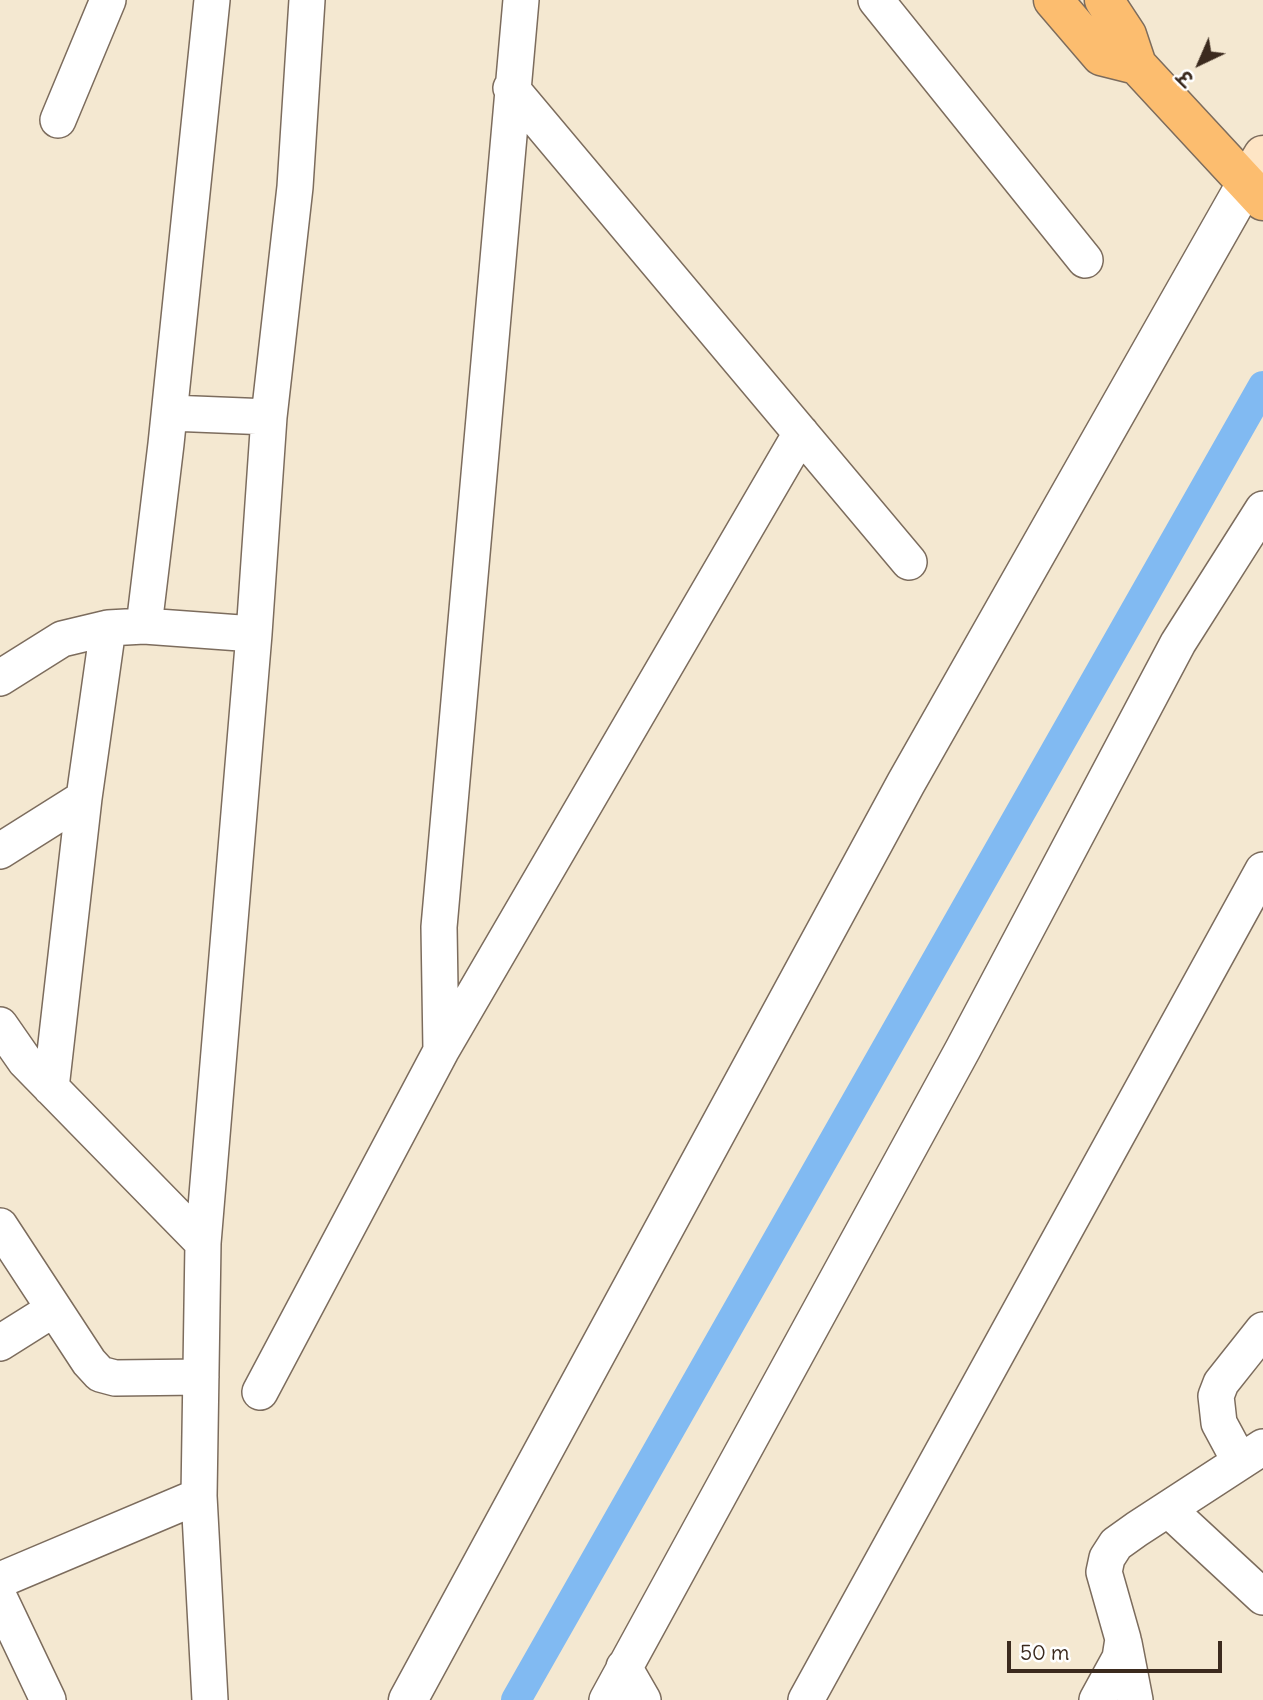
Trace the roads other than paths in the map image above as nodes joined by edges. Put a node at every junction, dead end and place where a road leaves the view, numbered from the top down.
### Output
1 (212, 0) edge
2 (307, 0) edge
3 (521, 0) edge
4 (876, 0) edge
5 (1053, 0) edge
6 (1104, 0) edge
7 (104, 2) edge
8 (1137, 65) junction
9 (512, 88) junction
10 (58, 120) dead end
11 (1257, 180) edge
12 (1085, 260) dead end
13 (170, 412) junction
14 (269, 416) junction
15 (801, 433) junction
16 (1263, 509) edge
17 (909, 562) dead end
18 (144, 626) junction
19 (108, 628) junction
20 (254, 634) junction
21 (0, 678) edge
22 (84, 798) junction
23 (0, 850) edge
24 (1263, 870) edge
25 (0, 1025) edge
26 (441, 1051) junction
27 (51, 1088) junction
28 (0, 1226) edge
29 (203, 1243) junction
30 (54, 1309) junction
31 (1263, 1330) edge
32 (0, 1343) edge
33 (201, 1377) junction
34 (260, 1392) dead end
35 (1251, 1454) edge
36 (199, 1496) junction
37 (1168, 1509) junction
38 (0, 1580) edge
39 (1263, 1597) edge
40 (0, 1599) edge
41 (1124, 1639) junction
42 (624, 1667) junction
43 (48, 1700) edge
44 (210, 1700) edge
45 (408, 1700) edge
46 (607, 1700) edge
47 (644, 1700) edge
48 (806, 1700) edge
49 (1097, 1700) edge
50 (1135, 1700) edge

1 - 13 street
2 - 14 street
3 - 9 street
4 - 12 street
5 - 8 main road
6 - 8 main road
7 - 10 street
8 - 11 main road
9 - 15 street
9 - 26 street
11 - 45 street
13 - 14 street
13 - 18 street
14 - 20 street
15 - 17 street
15 - 26 street
16 - 42 street
18 - 19 street
18 - 20 street
19 - 21 street
19 - 22 street
20 - 29 street
22 - 23 street
22 - 27 street
24 - 48 street
25 - 27 street
26 - 34 street
27 - 29 street
28 - 30 street
29 - 33 street
30 - 32 street
30 - 33 street
31 - 35 street
33 - 36 street
35 - 37 street
36 - 38 street
36 - 44 street
37 - 39 street
37 - 41 street
40 - 43 street
41 - 49 street
41 - 50 street
42 - 46 street
42 - 47 street

